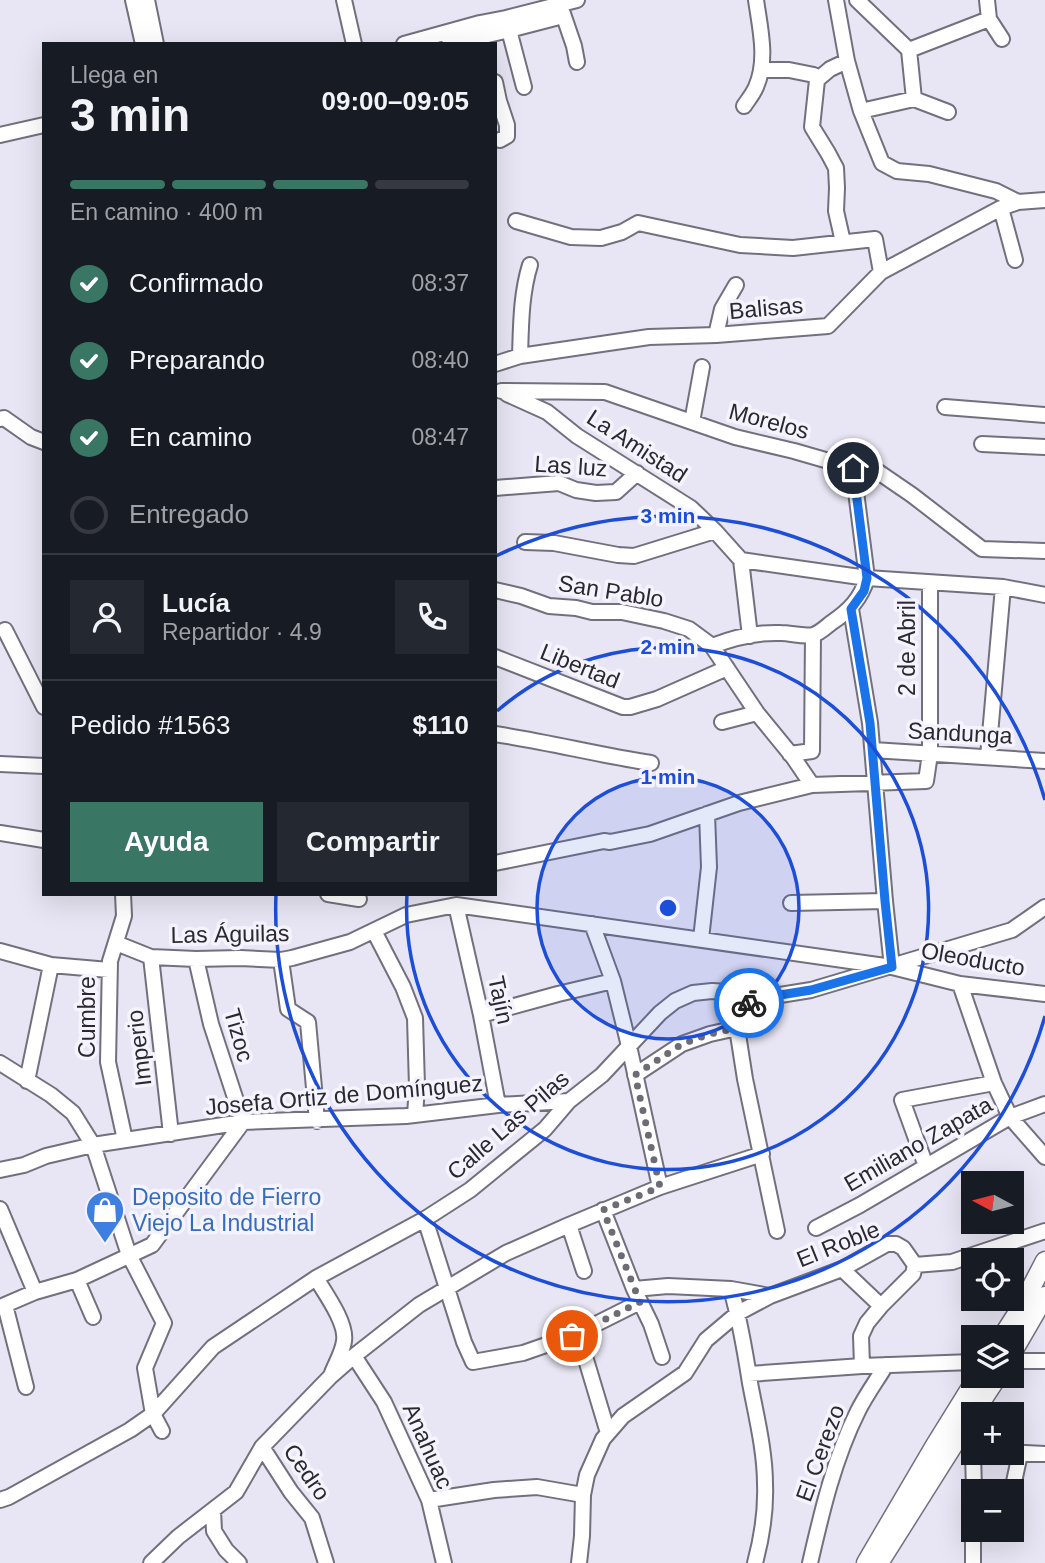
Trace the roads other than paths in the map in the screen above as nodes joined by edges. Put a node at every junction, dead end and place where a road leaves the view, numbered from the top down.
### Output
1 (133, 0) edge
2 (147, 0) edge
3 (344, 0) edge
4 (353, 0) edge
5 (577, 0) edge
6 (756, 0) edge
7 (836, 0) edge
8 (857, 0) edge
9 (988, 0) edge
10 (556, 7) edge
11 (989, 19) junction
12 (509, 30) junction
13 (486, 39) edge
14 (1002, 39) dead end
15 (143, 42) edge
16 (156, 42) edge
17 (354, 42) edge
18 (362, 42) edge
19 (411, 42) edge
20 (464, 42) edge
21 (909, 50) junction
22 (847, 61) junction
23 (577, 62) dead end
24 (762, 70) junction
25 (817, 80) junction
26 (524, 88) dead end
27 (497, 92) edge
28 (914, 99) junction
29 (744, 106) dead end
30 (861, 111) junction
31 (948, 112) dead end
32 (42, 125) edge
33 (42, 134) edge
34 (0, 135) edge
35 (500, 140) dead end
36 (0, 143) edge
37 (1045, 200) edge
38 (1018, 202) junction
39 (1001, 208) junction
40 (516, 221) dead end
41 (843, 242) junction
42 (1016, 260) dead end
43 (530, 265) dead end
44 (881, 272) junction
45 (736, 285) dead end
46 (716, 335) junction
47 (520, 356) junction
48 (497, 363) edge
49 (702, 367) dead end
50 (498, 387) edge
51 (945, 407) dead end
52 (1045, 415) edge
53 (0, 419) edge
54 (692, 422) junction
55 (42, 441) edge
56 (982, 444) dead end
57 (1045, 447) edge
58 (853, 468) junction
59 (637, 474) junction
60 (497, 488) edge
61 (715, 531) junction
62 (525, 542) dead end
63 (1045, 551) edge
64 (741, 560) junction
65 (867, 578) junction
66 (930, 583) junction
67 (1003, 587) junction
68 (497, 590) edge
69 (1045, 595) edge
70 (851, 609) junction
71 (5, 631) dead end
72 (813, 635) junction
73 (750, 636) junction
74 (712, 646) junction
75 (497, 658) edge
76 (727, 668) junction
77 (42, 703) edge
78 (757, 713) junction
79 (722, 722) dead end
80 (497, 734) edge
81 (873, 750) junction
82 (790, 754) junction
83 (930, 754) junction
84 (988, 757) junction
85 (1045, 761) edge
86 (651, 763) dead end
87 (0, 764) edge
88 (42, 766) edge
89 (876, 783) junction
90 (812, 785) junction
91 (707, 814) junction
92 (0, 833) edge
93 (42, 840) edge
94 (497, 863) edge
95 (123, 896) edge
96 (340, 896) edge
97 (359, 899) dead end
98 (885, 901) junction
99 (791, 903) dead end
100 (456, 905) junction
101 (1045, 907) edge
102 (592, 924) junction
103 (379, 929) junction
104 (701, 939) junction
105 (116, 943) junction
106 (0, 951) edge
107 (151, 957) junction
108 (195, 960) junction
109 (281, 960) junction
110 (51, 965) junction
111 (892, 967) junction
112 (109, 970) junction
113 (613, 981) junction
114 (960, 984) junction
115 (751, 994) junction
116 (1045, 994) edge
117 (481, 1015) junction
118 (737, 1028) junction
119 (629, 1046) junction
120 (0, 1063) edge
121 (635, 1075) junction
122 (27, 1081) junction
123 (994, 1083) junction
124 (569, 1101) junction
125 (1045, 1104) edge
126 (498, 1105) junction
127 (415, 1115) junction
128 (1010, 1116) junction
129 (317, 1121) junction
130 (243, 1122) junction
131 (171, 1133) junction
132 (125, 1140) junction
133 (93, 1145) junction
134 (762, 1154) junction
135 (1045, 1157) edge
136 (926, 1166) junction
137 (0, 1170) edge
138 (660, 1187) junction
139 (0, 1209) edge
140 (603, 1210) junction
141 (425, 1219) junction
142 (569, 1225) junction
143 (816, 1228) dead end
144 (777, 1231) dead end
145 (1045, 1231) edge
146 (129, 1255) junction
147 (1045, 1261) edge
148 (915, 1265) junction
149 (842, 1269) junction
150 (584, 1270) dead end
151 (316, 1278) junction
152 (77, 1280) junction
153 (447, 1289) junction
154 (731, 1289) junction
155 (35, 1292) junction
156 (637, 1296) junction
157 (770, 1296) junction
158 (1045, 1296) edge
159 (3, 1306) edge
160 (881, 1306) junction
161 (738, 1313) junction
162 (93, 1317) dead end
163 (1010, 1325) edge
164 (1024, 1332) edge
165 (578, 1333) junction
166 (354, 1356) junction
167 (662, 1357) dead end
168 (1024, 1361) edge
169 (1045, 1361) edge
170 (961, 1362) edge
171 (886, 1364) junction
172 (862, 1366) junction
173 (749, 1374) junction
174 (330, 1377) junction
175 (26, 1387) dead end
176 (972, 1388) edge
177 (153, 1414) junction
178 (961, 1428) edge
179 (162, 1431) dead end
180 (608, 1433) junction
181 (262, 1447) junction
182 (941, 1451) junction
183 (1024, 1453) edge
184 (1045, 1454) edge
185 (583, 1495) junction
186 (0, 1500) edge
187 (429, 1500) junction
188 (213, 1510) junction
189 (973, 1542) edge
190 (150, 1563) edge
191 (239, 1563) edge
192 (326, 1563) edge
193 (444, 1563) edge
194 (579, 1563) edge
195 (755, 1563) edge
196 (810, 1563) edge
197 (866, 1563) edge
198 (879, 1563) edge
199 (973, 1563) edge

1 - 15 street
2 - 16 street
3 - 17 street
4 - 18 street
5 - 10 street
6 - 24 street
7 - 22 street
8 - 21 street
9 - 11 street
10 - 12 street
10 - 19 street
10 - 23 street
11 - 14 street
11 - 21 street
12 - 13 street
12 - 26 street
13 - 20 street
21 - 28 street
22 - 25 street
22 - 30 street
24 - 25 street
24 - 29 street
25 - 41 street
27 - 35 street
28 - 30 street
28 - 31 street
30 - 38 street
32 - 34 street
33 - 36 street
37 - 38 street, Balisas
38 - 39 street, Balisas
39 - 42 street
39 - 44 street, Balisas
40 - 41 street
41 - 44 street
43 - 47 street
44 - 46 street, Balisas
45 - 46 street
46 - 47 street, Balisas
47 - 48 street, Balisas
49 - 54 street
50 - 54 street, Morelos
50 - 59 street, La Amistad
51 - 52 street
53 - 55 street
54 - 58 street, Morelos
56 - 57 street
58 - 63 street, Morelos
58 - 65 street
59 - 60 street, Las luz
59 - 61 street, La Amistad
61 - 62 street
61 - 64 street, La Amistad
64 - 65 street
64 - 73 street
65 - 66 street
65 - 70 street
66 - 67 street
66 - 83 street, 2 de Abril
67 - 69 street
67 - 84 street
68 - 74 street, San Pablo
70 - 72 street
70 - 81 street
71 - 77 street
72 - 73 street
72 - 82 street
73 - 74 street
74 - 76 street, San Pablo
75 - 76 street, Libertad
76 - 78 street, San Pablo
78 - 79 street
78 - 82 street, San Pablo
80 - 86 street
81 - 83 street, Sandunga
81 - 89 street
82 - 90 street, San Pablo
83 - 84 street, Sandunga
83 - 89 street
84 - 85 street, Sandunga
87 - 88 street
89 - 90 street
89 - 98 street
90 - 91 street
91 - 94 street
91 - 104 street
92 - 93 street
95 - 105 street, Cumbre
96 - 97 street
98 - 99 street
98 - 111 street
100 - 102 street, Las Águilas
100 - 103 street, Las Águilas
100 - 117 street, Tajín
101 - 111 street, Calle Las Pilas
102 - 104 street, Oleoducto
102 - 113 street
103 - 109 street, Las Águilas
103 - 127 street
104 - 111 street, Oleoducto
105 - 107 street, Las Águilas
105 - 112 street, Cumbre
106 - 110 street
107 - 108 street, Las Águilas
107 - 131 street, Imperio
108 - 109 street, Las Águilas
108 - 130 street, Tizoc
109 - 129 street
110 - 112 street
110 - 122 street
111 - 114 street, Oleoducto
111 - 115 street, Calle Las Pilas
112 - 132 street, Cumbre
113 - 117 street
113 - 119 street
114 - 116 street, Oleoducto
114 - 123 street
115 - 118 street
115 - 119 street, Calle Las Pilas
117 - 126 street, Tajín
118 - 121 street
118 - 134 street
119 - 121 street
119 - 124 street, Calle Las Pilas
120 - 122 street
121 - 138 street
122 - 133 street
123 - 128 street
123 - 136 street
124 - 126 street, Josefa Ortiz de Domínguez
124 - 141 street, Calle Las Pilas
125 - 128 street, Emiliano Zapata
126 - 127 street, Josefa Ortiz de Domínguez
127 - 129 street, Josefa Ortiz de Domínguez
128 - 135 street
128 - 136 street, Emiliano Zapata
129 - 130 street, Josefa Ortiz de Domínguez
130 - 131 street, Josefa Ortiz de Domínguez
130 - 146 street
131 - 132 street, Josefa Ortiz de Domínguez
132 - 133 street, Josefa Ortiz de Domínguez
133 - 137 street, Josefa Ortiz de Domínguez
133 - 146 street
134 - 138 street
134 - 144 street
136 - 143 street, Emiliano Zapata
138 - 140 street
139 - 155 street
140 - 142 street
140 - 156 street
141 - 151 street, Calle Las Pilas
141 - 153 street
142 - 150 street
142 - 153 street
145 - 148 street
146 - 152 street
146 - 177 street
147 - 163 main road
148 - 149 street, El Roble
148 - 160 street
149 - 157 street, El Roble
149 - 160 street
151 - 174 street
151 - 177 street, Calle Las Pilas
152 - 155 street
152 - 162 street
153 - 165 street
153 - 166 street
154 - 156 street
154 - 157 street
154 - 161 street
155 - 159 street
156 - 165 street
156 - 167 street
157 - 161 street, El Roble
158 - 164 main road
159 - 175 street
160 - 172 street
161 - 173 street
161 - 180 street, El Roble
165 - 180 street
166 - 174 street
166 - 187 street, Anahuac
168 - 169 street
170 - 171 street
171 - 172 street
171 - 196 street, El Cerezo
172 - 173 street
173 - 195 street
174 - 181 street
176 - 182 main road
177 - 179 street
177 - 186 street, Calle Las Pilas
178 - 182 main road
180 - 185 street, El Roble
181 - 188 street
181 - 192 street, Cedro
182 - 197 main road
182 - 198 main road
183 - 184 street
185 - 187 street
185 - 194 street, El Roble
187 - 193 street, Anahuac
188 - 190 street
188 - 191 street
189 - 199 street

